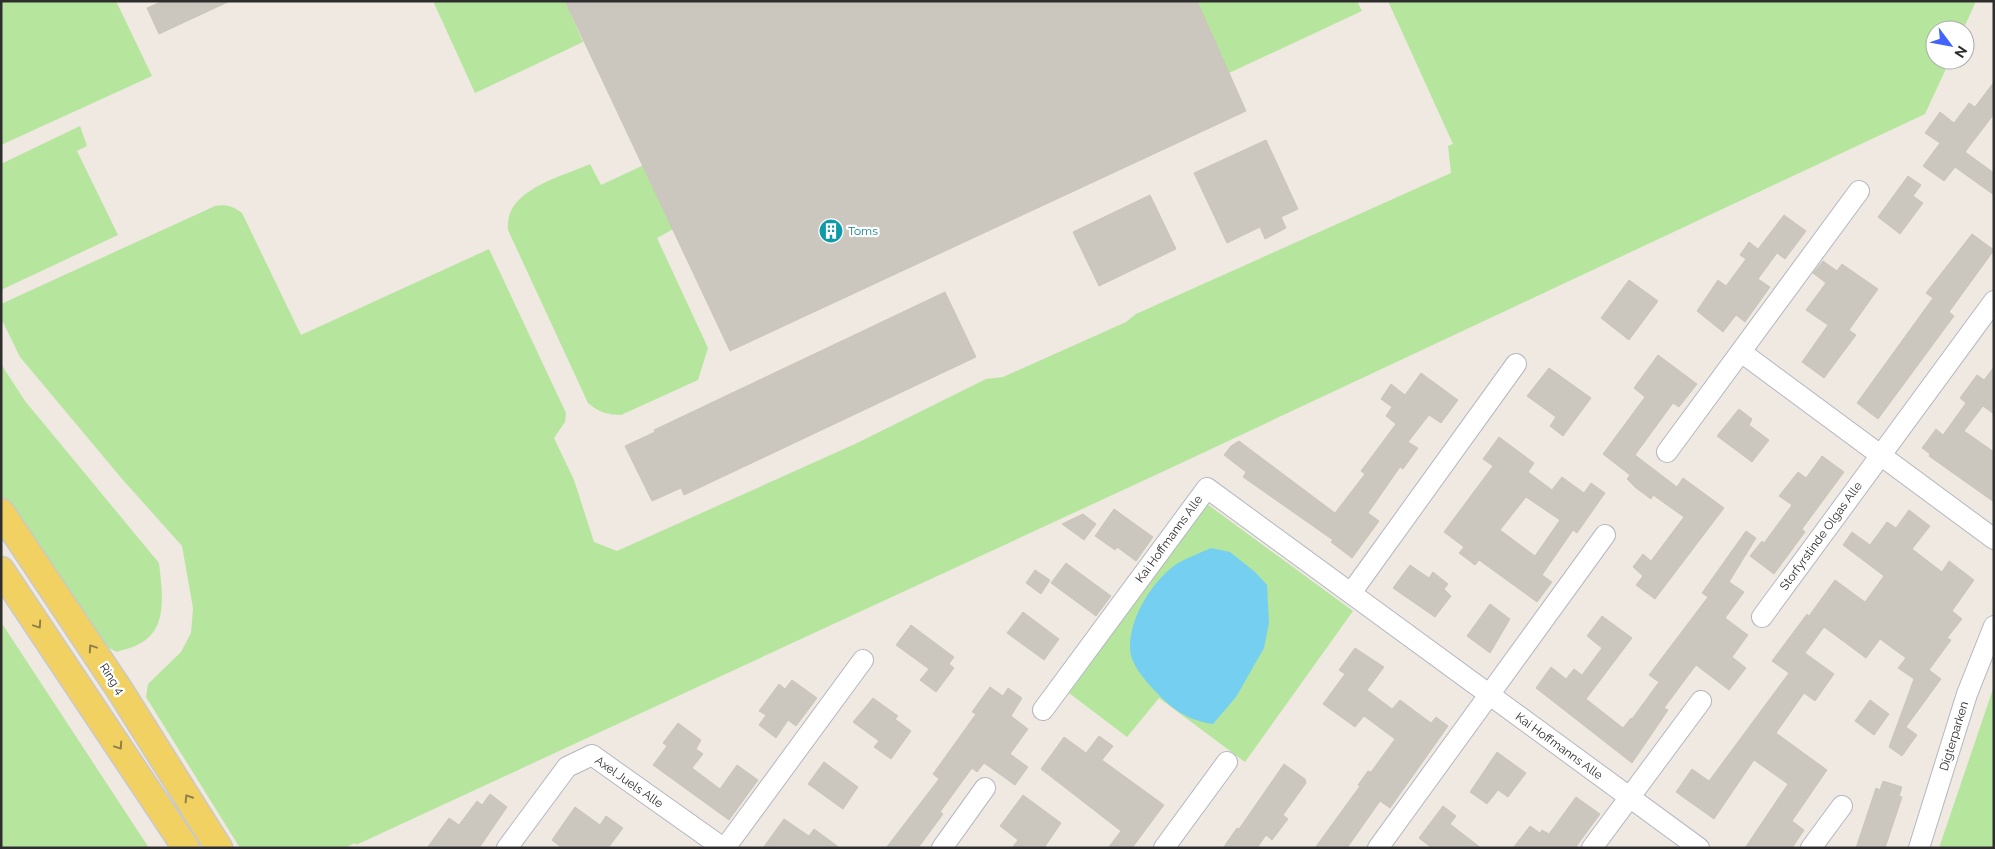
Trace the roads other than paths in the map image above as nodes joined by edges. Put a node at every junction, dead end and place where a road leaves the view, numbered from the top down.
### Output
1 (1859, 191) dead end
2 (1994, 301) edge
3 (1741, 352) junction
4 (1516, 364) dead end
5 (1667, 452) dead end
6 (1881, 456) junction
7 (1, 512) edge
8 (1605, 535) dead end
9 (1994, 539) edge
10 (1, 570) edge
11 (1351, 593) junction
12 (1762, 617) dead end
13 (1994, 626) edge
14 (863, 660) dead end
15 (119, 689) junction
16 (1489, 694) junction
17 (1701, 701) dead end
18 (92, 705) junction
19 (1043, 710) dead end
20 (1227, 762) dead end
21 (985, 788) dead end
22 (1630, 797) junction
23 (1842, 806) dead end
24 (186, 848) edge
25 (219, 848) edge
26 (507, 848) edge
27 (724, 848) edge
28 (942, 848) edge
29 (1164, 848) edge
30 (1378, 848) edge
31 (1592, 848) edge
32 (1699, 848) edge
33 (1811, 848) edge
34 (1918, 848) edge

1 - 3 street
2 - 6 street, Storfyrstinde Olgas Alle
3 - 5 street
3 - 6 street
4 - 11 street
6 - 9 street
6 - 12 street, Storfyrstinde Olgas Alle
15 -> 7 main road, Ring 4
8 - 16 street
10 -> 18 main road
11 - 16 street, Kai Hoffmanns Alle
11 - 19 street, Kai Hoffmanns Alle
13 - 34 street, Digterparken
14 - 27 street, Axel Juels Alle
15 - 18 street
25 -> 15 main road, Ring 4
16 - 22 street, Kai Hoffmanns Alle
16 - 30 street
17 - 22 street
18 -> 24 main road
20 - 29 street
21 - 28 street
22 - 31 street
22 - 32 street, Kai Hoffmanns Alle
23 - 33 street
26 - 27 street, Axel Juels Alle

